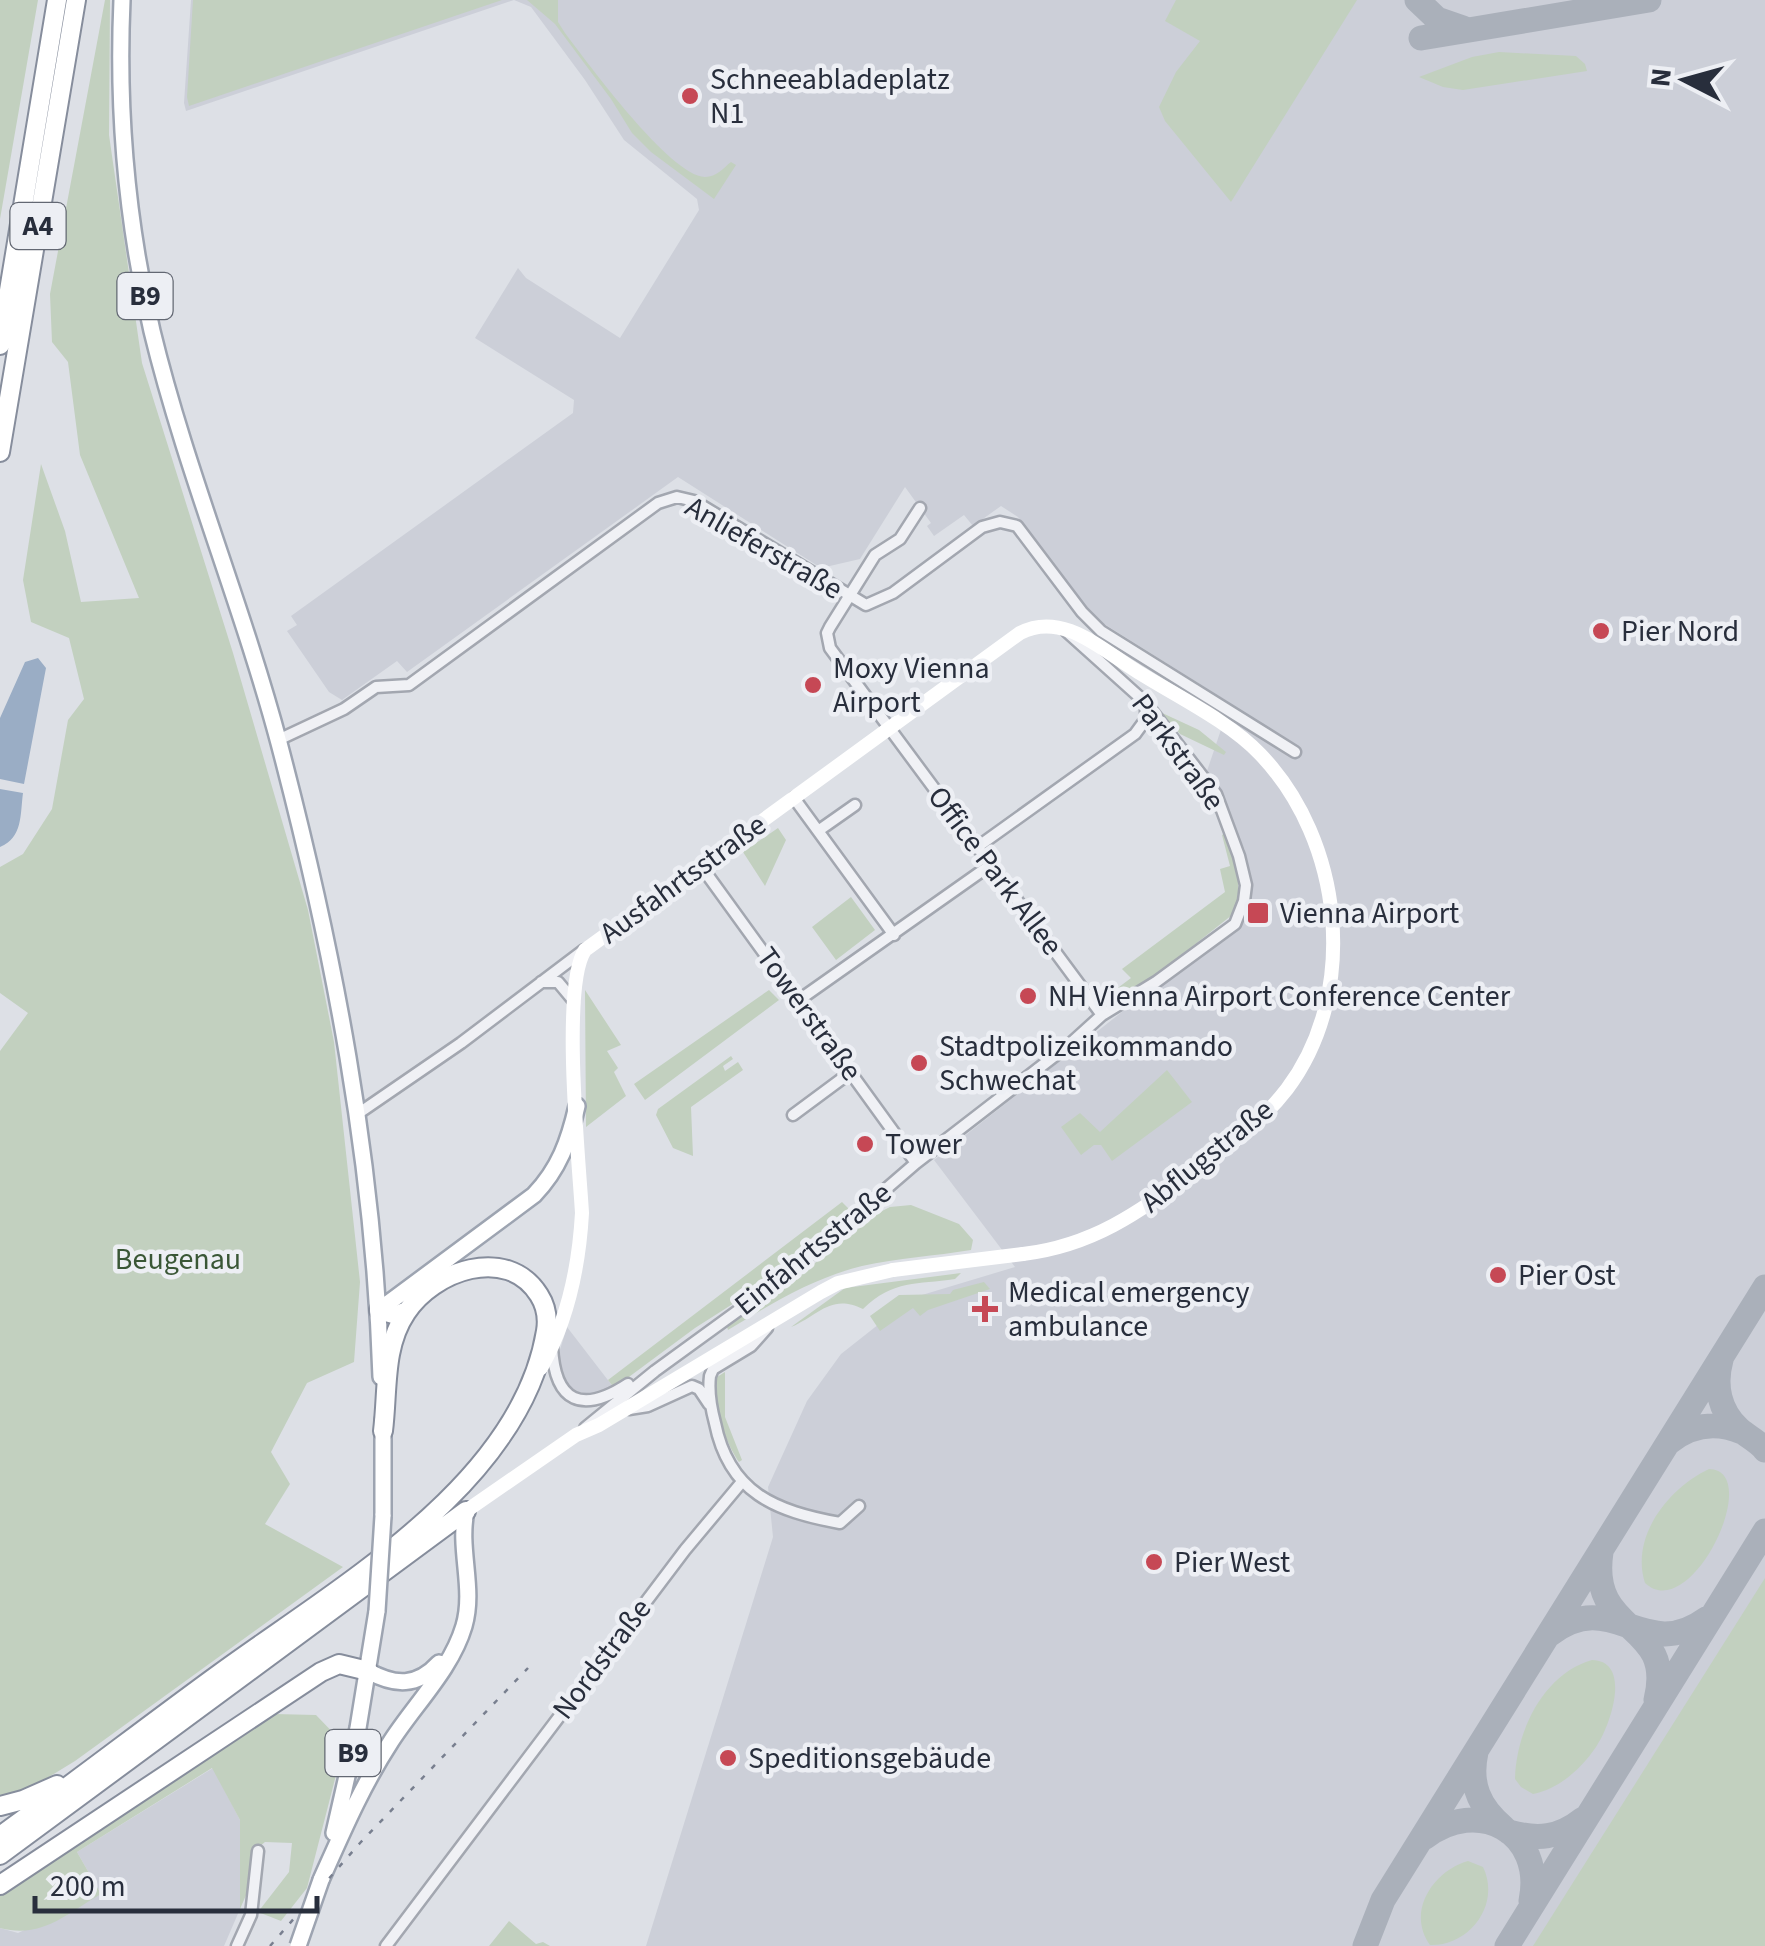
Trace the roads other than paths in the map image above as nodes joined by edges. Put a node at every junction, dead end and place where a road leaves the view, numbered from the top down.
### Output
1 (58, 0) edge
2 (76, 0) edge
3 (122, 0) edge
4 (0, 345) edge
5 (0, 452) edge
6 (920, 508) dead end
7 (849, 597) junction
8 (1063, 629) junction
9 (1145, 702) junction
10 (888, 727) junction
11 (278, 740) junction
12 (1296, 752) dead end
13 (794, 798) junction
14 (854, 805) dead end
15 (818, 831) junction
16 (976, 848) junction
17 (701, 866) junction
18 (989, 866) junction
19 (894, 935) junction
20 (585, 950) junction
21 (540, 982) junction
22 (1156, 982) joint
23 (573, 1000) junction
24 (799, 1000) junction
25 (1102, 1015) junction
26 (852, 1072) junction
27 (576, 1106) junction
28 (359, 1114) junction
29 (793, 1116) dead end
30 (916, 1163) junction
31 (376, 1275) junction
32 (412, 1283) junction
33 (379, 1310) junction
34 (407, 1311) junction
35 (772, 1323) junction
36 (552, 1346) junction
37 (655, 1371) junction
38 (528, 1391) junction
39 (623, 1410) junction
40 (712, 1411) junction
41 (383, 1430) junction
42 (576, 1435) junction
43 (741, 1482) junction
44 (859, 1506) dead end
45 (466, 1511) junction
46 (455, 1647) junction
47 (368, 1671) junction
48 (88, 1768) junction
49 (0, 1806) edge
50 (0, 1836) edge
51 (258, 1852) dead end
52 (0, 1855) edge
53 (321, 1880) junction
54 (0, 1885) edge
55 (237, 1946) edge
56 (298, 1946) edge
57 (386, 1946) edge

1 - 4 highway, A4
2 - 5 highway, A4
3 - 11 main road, B9
6 - 7 street, Office Park Allee
7 - 10 street, Office Park Allee
7 - 11 street, Anlieferstraße
7 - 12 street, Anlieferstraße
8 - 9 street, Parkstraße
8 - 10 street, Ausfahrtsstraße
8 - 35 street, Abflugstraße, bridge
9 - 16 street
9 - 22 street, Parkstraße
10 - 13 street, Ausfahrtsstraße
10 - 16 street, Office Park Allee
11 - 28 main road, B9
13 - 15 street
13 - 17 street, Ausfahrtsstraße
14 - 15 street
15 - 19 street
16 - 18 street, Office Park Allee
17 - 20 street, Ausfahrtsstraße
17 - 24 street, Towerstraße
18 - 19 street
18 - 25 street, Office Park Allee
19 - 24 street
20 - 21 street
20 - 23 street, Ausfahrtsstraße
21 - 23 street
21 - 28 street
22 - 25 street, Einfahrtsstraße
23 - 27 street, Ausfahrtsstraße
24 - 26 street, Towerstraße
25 - 30 street, Einfahrtsstraße
26 - 29 street
26 - 30 street, Towerstraße
27 - 32 main road
27 - 36 street, Ausfahrtsstraße
28 - 31 main road, B9
30 - 37 street, Einfahrtsstraße
31 - 32 main road
31 - 33 main road, B9
32 - 33 main road
33 - 34 highway
33 - 41 main road, B9
34 - 38 highway
34 - 41 highway
35 - 39 street, Abflugstraße
35 - 40 street
36 - 37 street
36 - 38 street, Ausfahrtsstraße
37 - 42 street, Einfahrtsstraße
38 - 48 highway
39 - 40 street
39 - 42 street, Abflugstraße
40 - 43 street
41 - 47 main road, B9, bridge
42 - 45 street, Einfahrtsstraße
43 - 44 street
43 - 57 street, Nordstraße
45 - 46 main road
45 - 52 highway
46 - 47 main road
46 - 53 main road
47 - 53 main road, B9
47 - 54 highway
48 - 49 highway
48 - 50 highway
51 - 55 street
53 - 56 main road, B9, bridge

